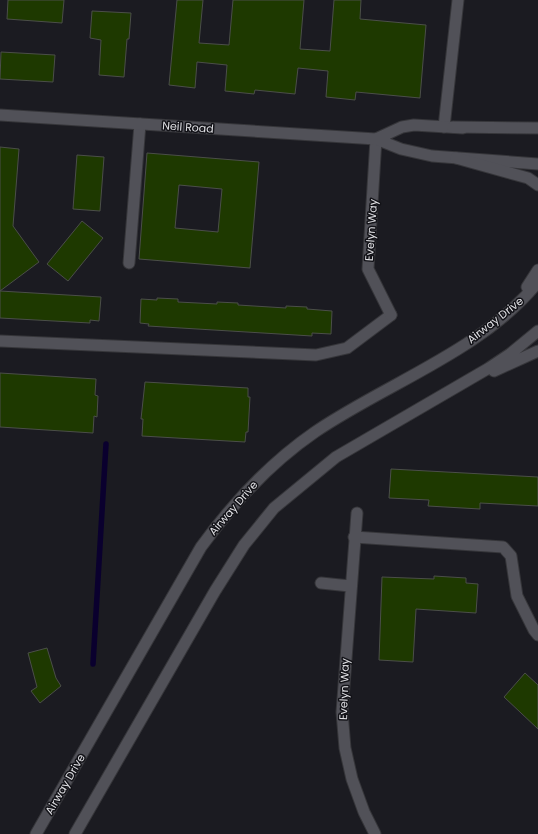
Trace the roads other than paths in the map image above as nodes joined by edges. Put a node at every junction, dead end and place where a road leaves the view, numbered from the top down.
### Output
1 (458, 0) edge
2 (0, 115) edge
3 (140, 124) junction
4 (449, 127) junction
5 (538, 128) edge
6 (538, 133) edge
7 (376, 139) junction
8 (456, 158) junction
9 (538, 164) edge
10 (538, 185) edge
11 (129, 263) dead end
12 (538, 270) edge
13 (538, 282) edge
14 (512, 309) junction
15 (538, 331) edge
16 (0, 340) edge
17 (538, 351) edge
18 (460, 385) junction
19 (357, 513) dead end
20 (354, 537) junction
21 (321, 583) dead end
22 (350, 586) junction
23 (538, 635) edge
24 (36, 834) edge
25 (75, 834) edge
26 (375, 834) edge

1 - 4 main road
2 - 3 main road, Neil Road
3 - 7 main road, Neil Road
3 - 11 main road
4 - 5 main road
4 - 6 main road, Neil Road
4 - 7 main road, Neil Road
7 - 8 main road, Neil Road
7 - 16 main road, Evelyn Way
8 - 9 main road, Neil Road
8 - 10 main road
12 - 14 main road
13 - 14 main road, Airway Drive
14 - 24 main road, Airway Drive
15 - 18 main road
17 - 18 main road
18 - 25 main road
19 - 20 main road, Evelyn Way
20 - 22 main road, Evelyn Way
20 - 23 main road
21 - 22 main road
22 - 26 main road, Evelyn Way

